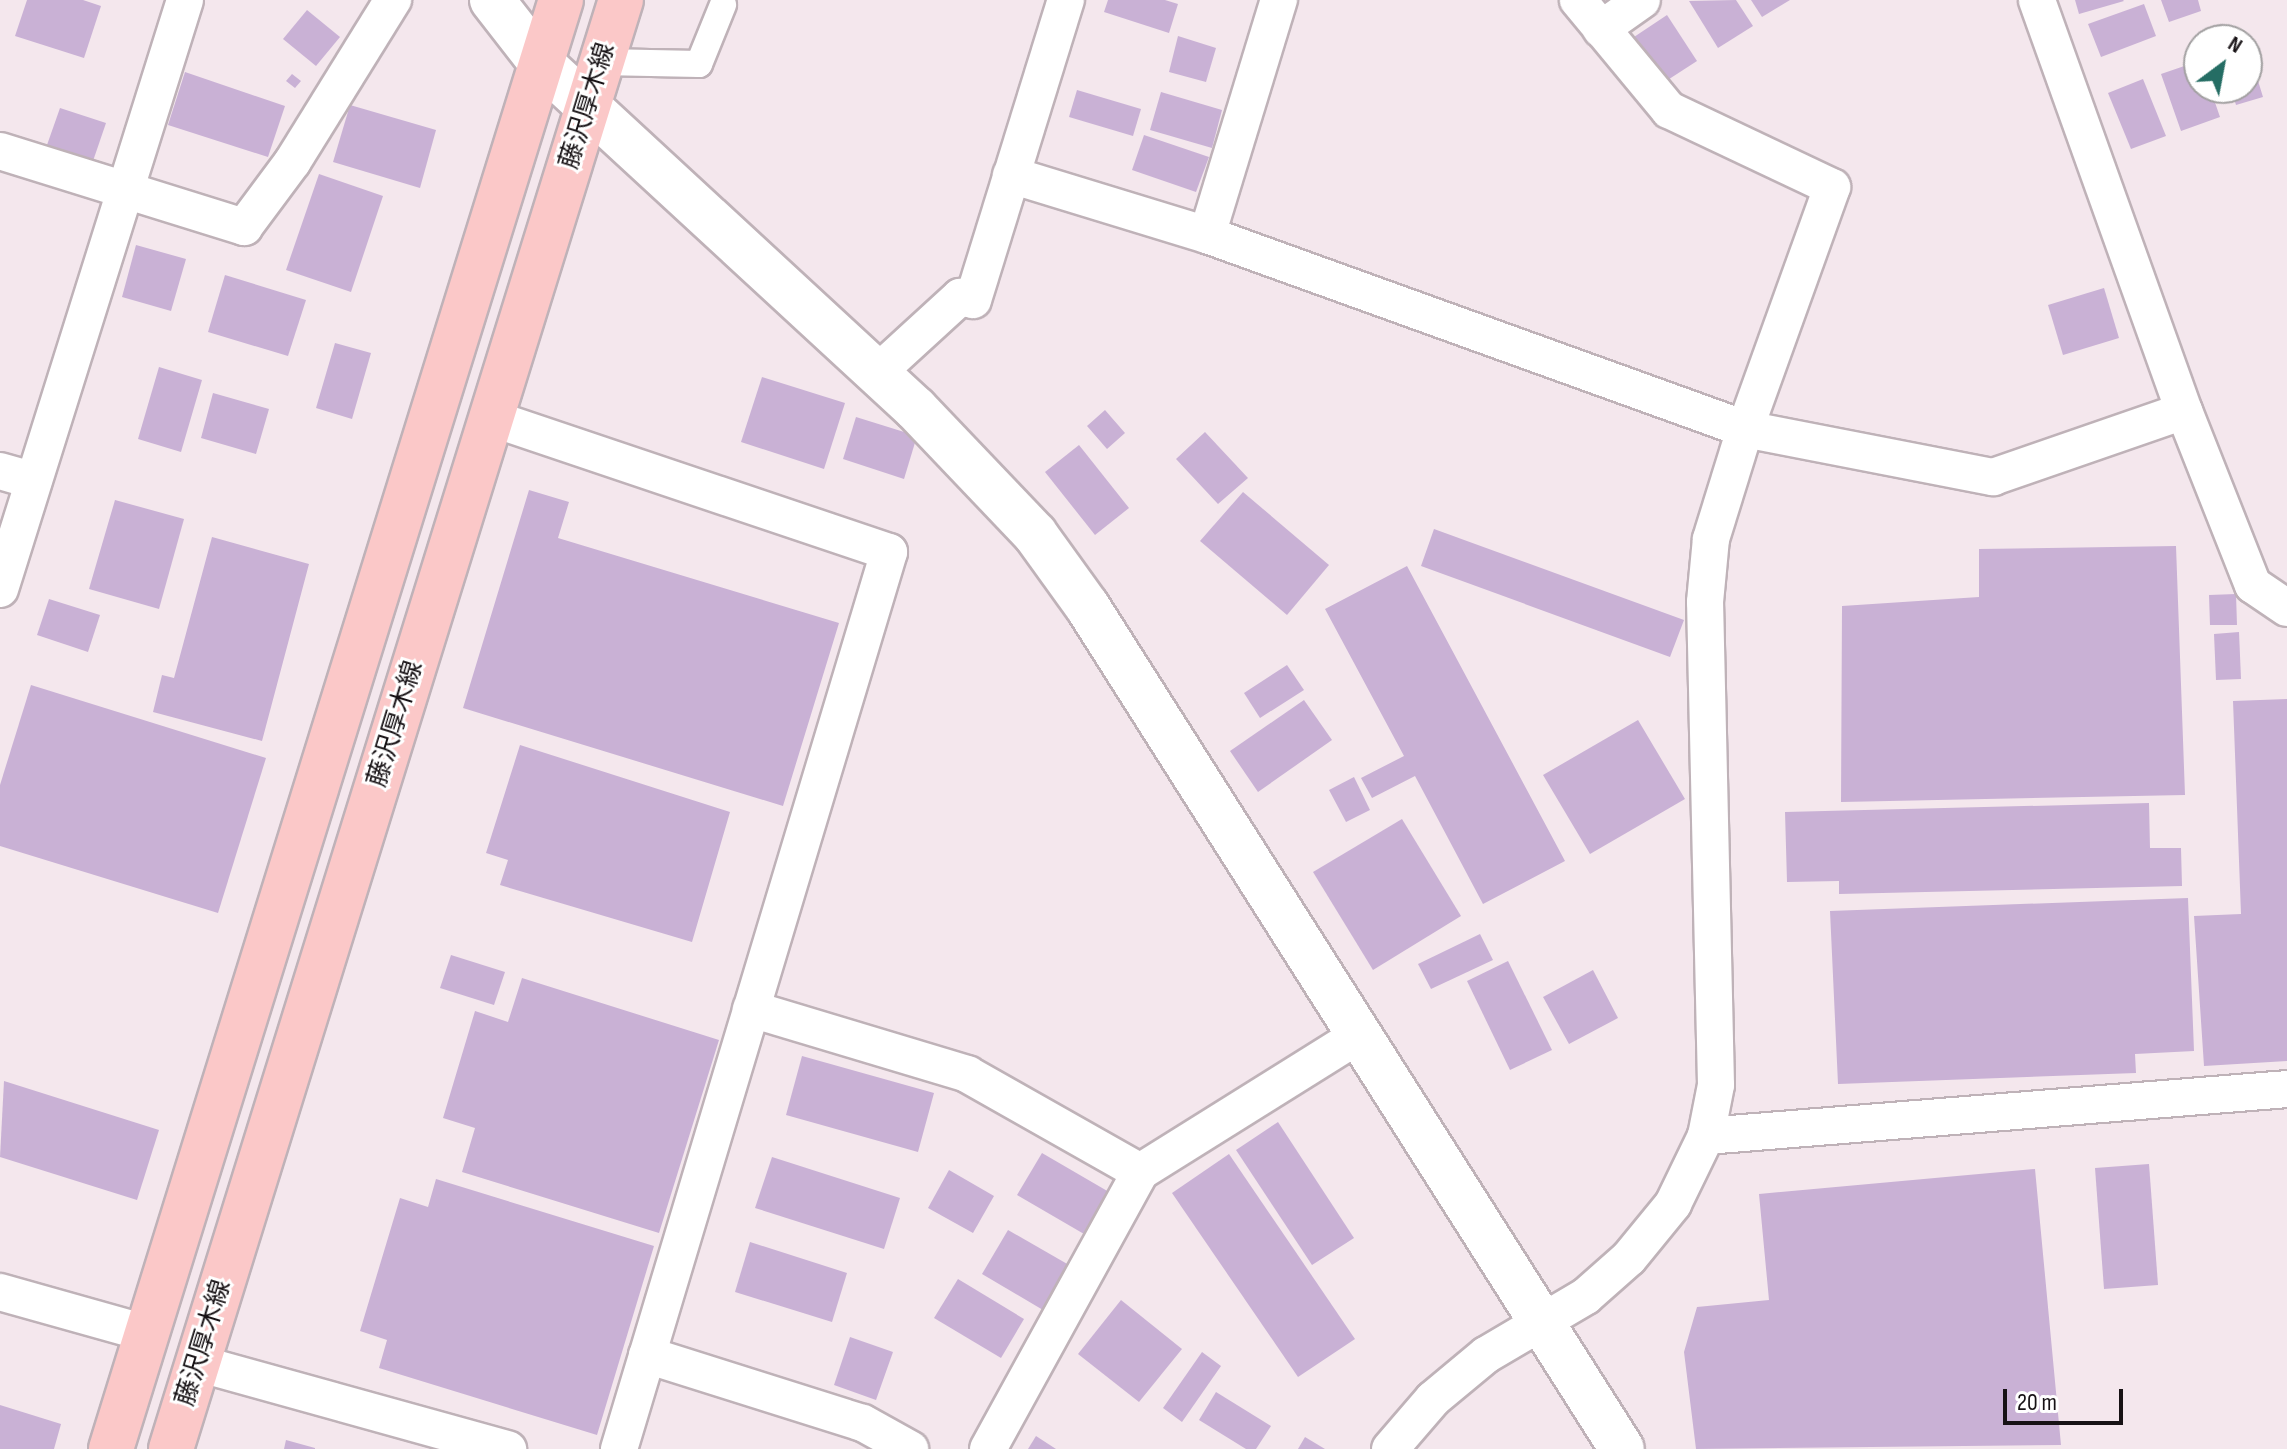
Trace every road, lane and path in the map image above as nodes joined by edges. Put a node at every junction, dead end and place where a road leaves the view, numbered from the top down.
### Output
1 (185, 0) edge
2 (393, 0) edge
3 (492, 0) edge
4 (561, 0) edge
5 (621, 0) edge
6 (1066, 0) edge
7 (1279, 0) edge
8 (1578, 0) edge
9 (1642, 0) edge
10 (2037, 0) edge
11 (723, 5) dead end
12 (1601, 29) junction
13 (602, 62) junction
14 (541, 63) junction
15 (588, 106) junction
16 (0, 151) edge
17 (1011, 175) junction
18 (126, 189) junction
19 (1207, 235) junction
20 (877, 373) junction
21 (2184, 411) junction
22 (491, 418) junction
23 (1745, 429) junction
24 (0, 471) edge
25 (34, 481) junction
26 (0, 589) edge
27 (2287, 608) edge
28 (751, 1009) junction
29 (1356, 1037) junction
30 (2287, 1089) edge
31 (1706, 1136) junction
32 (1140, 1172) junction
33 (0, 1292) edge
34 (1543, 1321) junction
35 (146, 1333) junction
36 (647, 1355) junction
37 (197, 1363) junction
38 (111, 1449) edge
39 (171, 1449) edge
40 (508, 1449) edge
41 (619, 1449) edge
42 (910, 1449) edge
43 (988, 1449) edge
44 (1390, 1449) edge
45 (1622, 1449) edge

1 - 18 street
2 - 18 street
3 - 14 street
4 - 14 main road
5 - 13 main road, 藤沢厚木線
6 - 17 street
7 - 19 street
8 - 12 street
9 - 12 street
10 - 21 street
11 - 13 street
12 - 23 street
13 - 15 main road, 藤沢厚木線
14 - 15 street
14 - 35 main road
15 - 20 street
15 - 22 main road, 藤沢厚木線
16 - 18 street
17 - 19 street
17 - 20 street
18 - 25 street
19 - 23 street
20 - 29 street
21 - 23 street
21 - 27 street
22 - 28 street
22 - 37 main road, 藤沢厚木線
23 - 31 street
24 - 25 street
25 - 26 street
28 - 32 street
28 - 36 street
29 - 32 street
29 - 34 street
30 - 31 street
31 - 34 street
32 - 43 street
33 - 35 street
34 - 44 street
34 - 45 street
35 - 38 main road
36 - 41 street
36 - 42 street
37 - 39 main road, 藤沢厚木線
37 - 40 street

